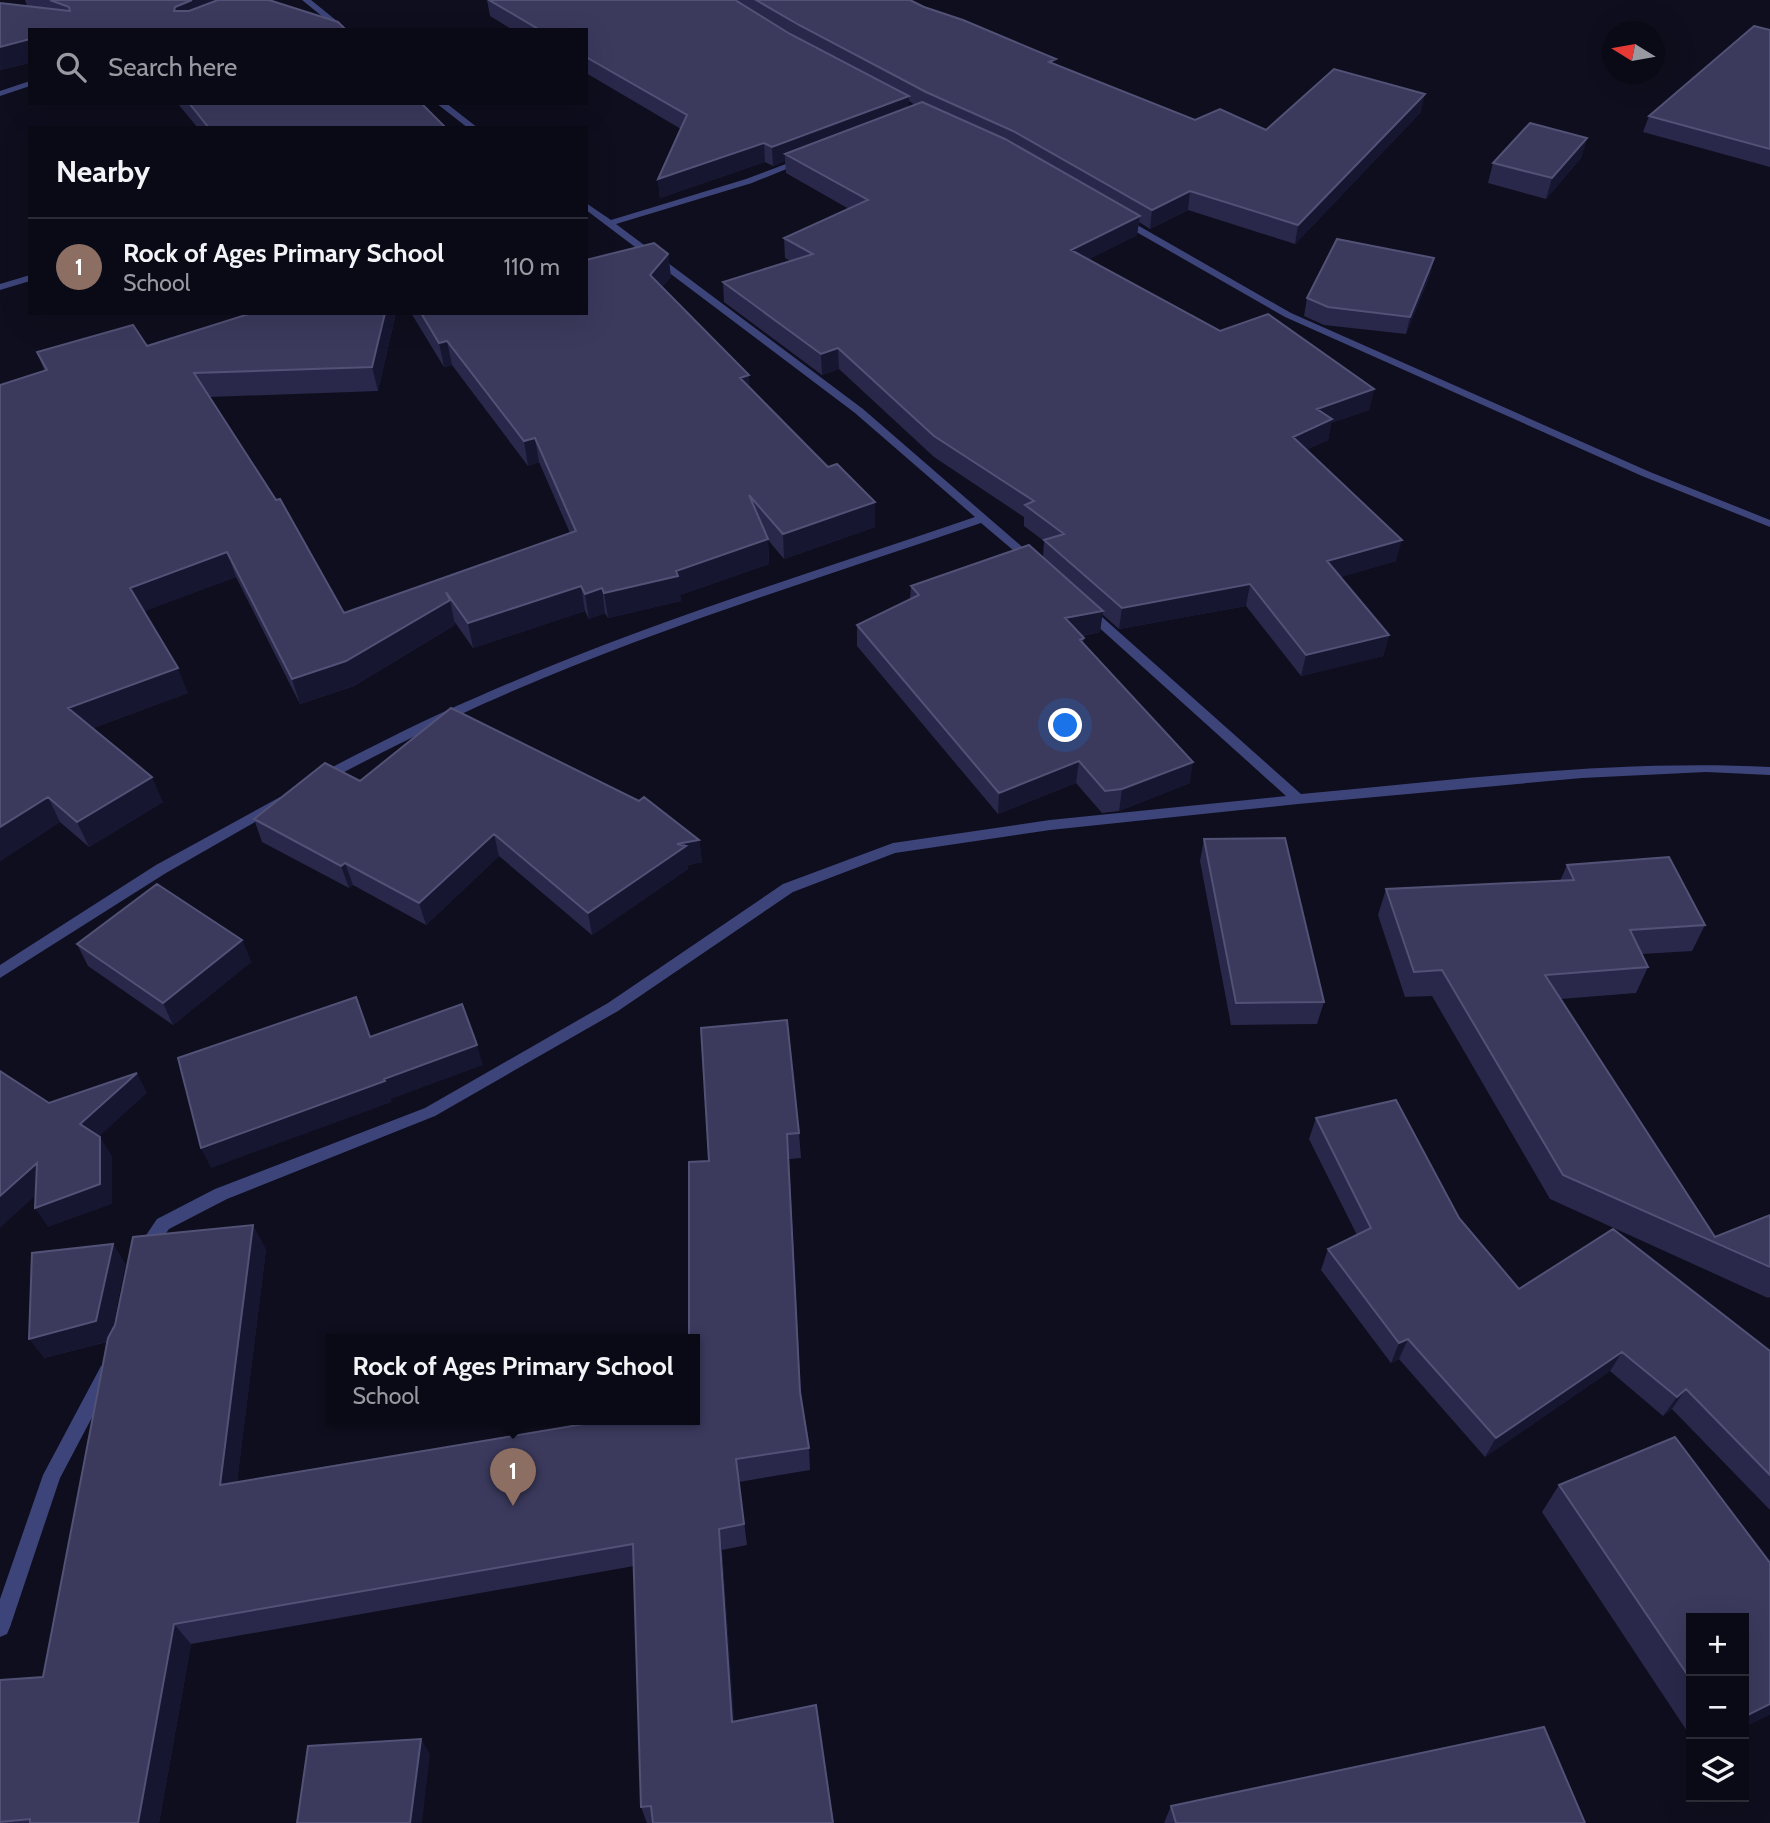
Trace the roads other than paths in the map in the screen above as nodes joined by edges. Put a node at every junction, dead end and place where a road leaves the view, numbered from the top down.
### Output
1 (306, 0) edge
2 (341, 28) edge
3 (28, 84) edge
4 (0, 94) edge
5 (443, 105) edge
6 (471, 126) edge
7 (818, 155) edge
8 (588, 207) edge
9 (1113, 215) edge
10 (611, 223) junction
11 (28, 279) edge
12 (0, 287) edge
13 (984, 518) junction
14 (1770, 524) edge
15 (1044, 572) edge
16 (1075, 599) edge
17 (1770, 771) edge
18 (314, 783) edge
19 (290, 796) edge
20 (1298, 799) junction
21 (0, 972) edge
22 (137, 1260) edge
23 (113, 1360) edge
24 (0, 1627) edge

1 - 2 street
3 - 4 street
5 - 6 street
7 - 10 street
8 - 10 street
9 - 14 street
10 - 13 street
11 - 12 street
13 - 15 street
13 - 18 street
16 - 20 street
17 - 20 street
19 - 21 street
20 - 22 street
23 - 24 street

